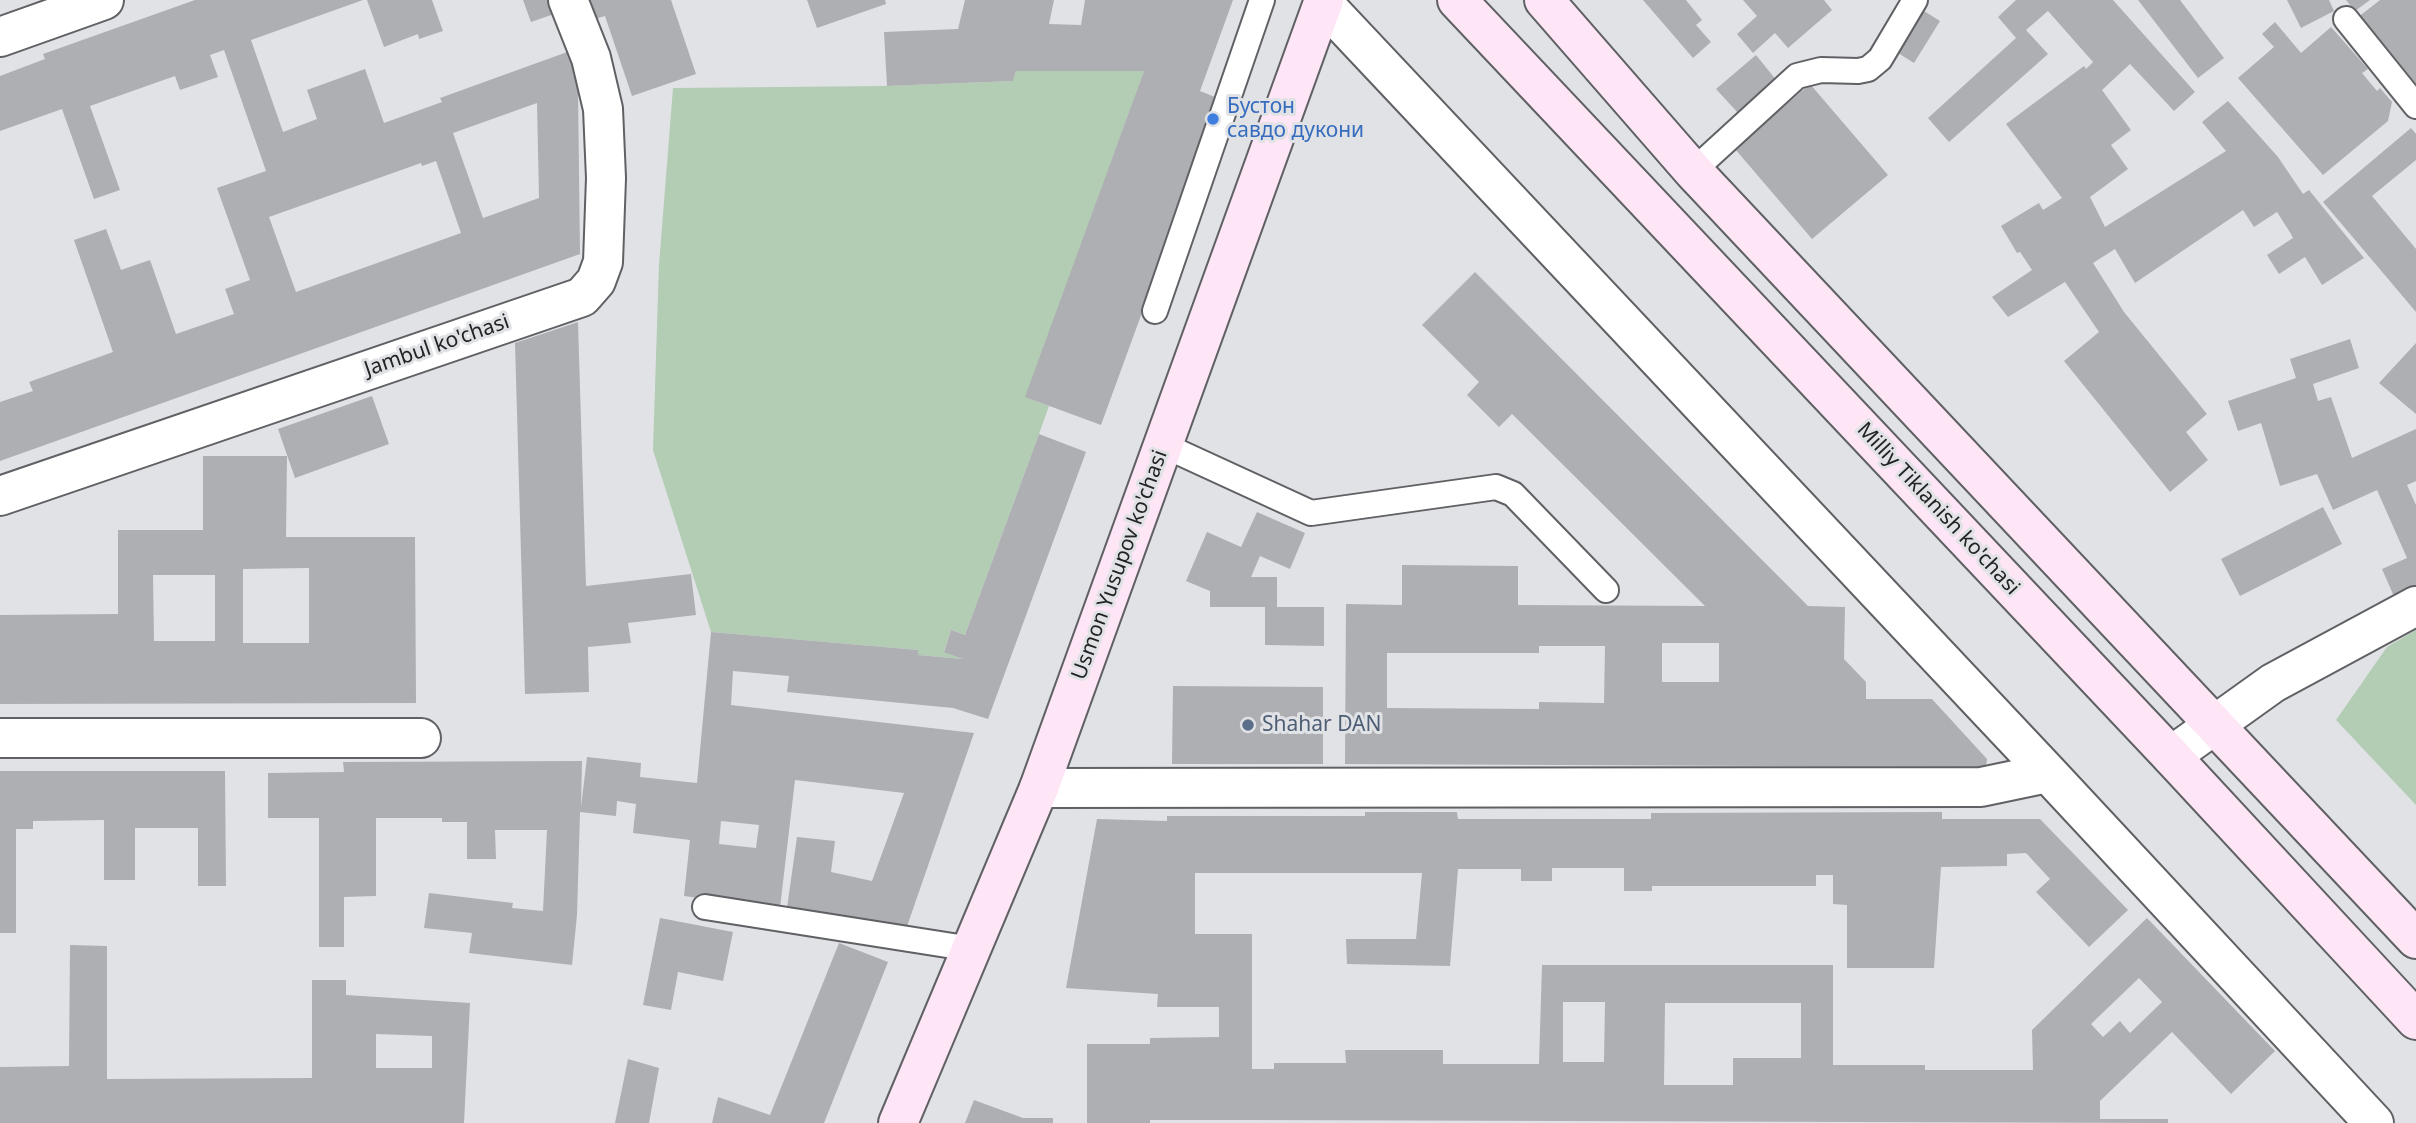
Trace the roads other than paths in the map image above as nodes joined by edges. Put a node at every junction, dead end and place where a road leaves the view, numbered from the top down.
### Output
1 (104, 0) edge
2 (568, 0) edge
3 (1262, 0) edge
4 (1457, 0) edge
5 (1544, 0) edge
6 (1915, 0) edge
7 (1322, 1) edge
8 (2346, 19) dead end
9 (0, 37) edge
10 (2416, 106) edge
11 (1693, 171) junction
12 (1155, 311) dead end
13 (1163, 445) junction
14 (0, 496) edge
15 (1606, 590) dead end
16 (2416, 606) edge
17 (2214, 724) junction
18 (0, 738) edge
19 (421, 738) dead end
20 (2171, 756) junction
21 (2048, 773) junction
22 (1039, 788) junction
23 (705, 907) dead end
24 (2416, 939) edge
25 (972, 949) junction
26 (2416, 1020) edge
27 (898, 1123) edge
28 (2374, 1123) edge

1 - 9 street
2 - 14 street, Jambul ko'chasi
3 - 12 lane
4 - 20 main road, Milliy Tiklanish ko'chasi
5 - 11 main road
6 - 11 lane
7 - 13 main road, Usmon Yusupov ko'chasi
7 - 21 street
8 - 10 lane
11 - 17 main road
13 - 15 lane
13 - 22 main road, Usmon Yusupov ko'chasi
16 - 17 street
17 - 20 street
17 - 24 main road
18 - 19 street
20 - 26 main road, Milliy Tiklanish ko'chasi
21 - 22 street
21 - 28 street
22 - 25 main road, Usmon Yusupov ko'chasi
23 - 25 lane
25 - 27 main road, Usmon Yusupov ko'chasi

